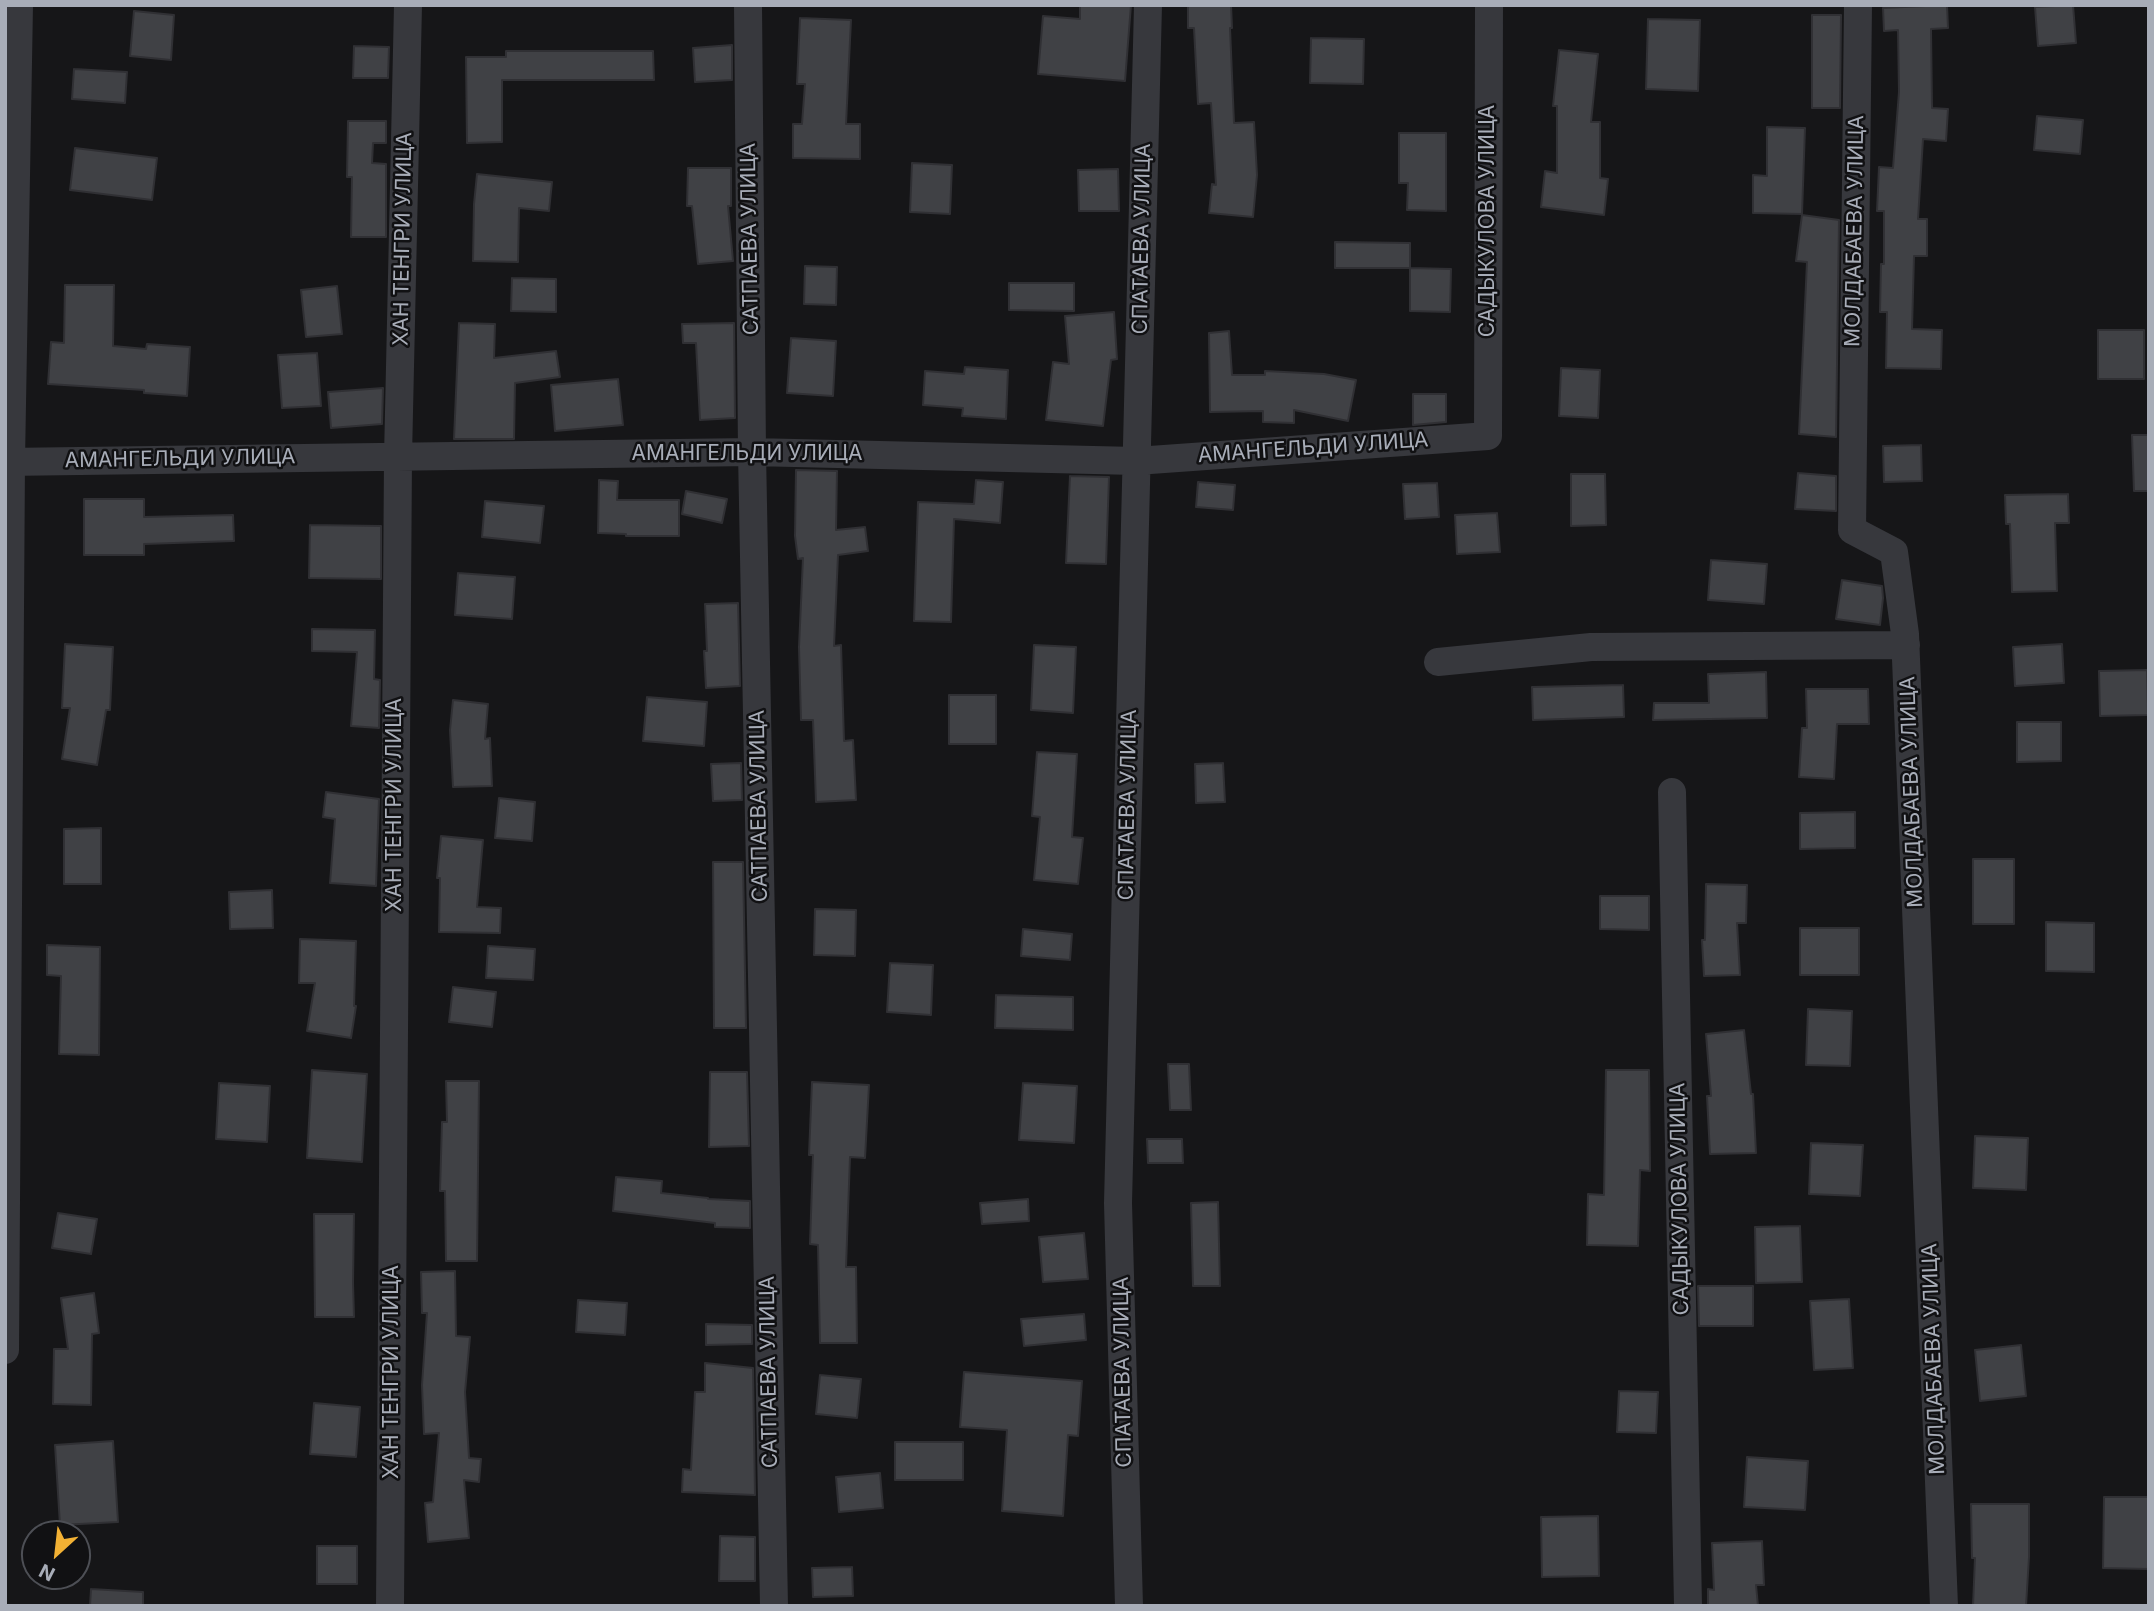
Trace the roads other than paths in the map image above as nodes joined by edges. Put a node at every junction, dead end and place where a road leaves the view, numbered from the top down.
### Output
1 (19, 5) edge
2 (408, 5) edge
3 (748, 5) edge
4 (1148, 5) edge
5 (1489, 5) edge
6 (1858, 5) edge
7 (1488, 436) joint
8 (752, 452) junction
9 (398, 457) junction
10 (8, 461) edge
11 (1136, 461) junction
12 (1906, 645) junction
13 (1438, 662) dead end
14 (1672, 792) dead end
15 (5, 1350) edge
16 (390, 1606) edge
17 (774, 1606) edge
18 (1129, 1606) edge
19 (1688, 1606) edge
20 (1944, 1606) edge

1 - 10 street
2 - 9 street, ХАН ТЕНГРИ УЛИЦА
3 - 8 street, САТПАЕВА УЛИЦА
4 - 11 street, СПАТАЕВА УЛИЦА
5 - 7 street, САДЫКУЛОВА УЛИЦА
6 - 12 street, МОЛДАБАЕВА УЛИЦА
7 - 11 street, АМАНГЕЛЬДИ УЛИЦА
8 - 9 street, АМАНГЕЛЬДИ УЛИЦА
8 - 11 street, АМАНГЕЛЬДИ УЛИЦА
8 - 17 street, САТПАЕВА УЛИЦА
9 - 10 street, АМАНГЕЛЬДИ УЛИЦА
9 - 16 street, ХАН ТЕНГРИ УЛИЦА
10 - 15 street
11 - 18 street, СПАТАЕВА УЛИЦА
12 - 13 street
12 - 20 street, МОЛДАБАЕВА УЛИЦА
14 - 19 street, САДЫКУЛОВА УЛИЦА

